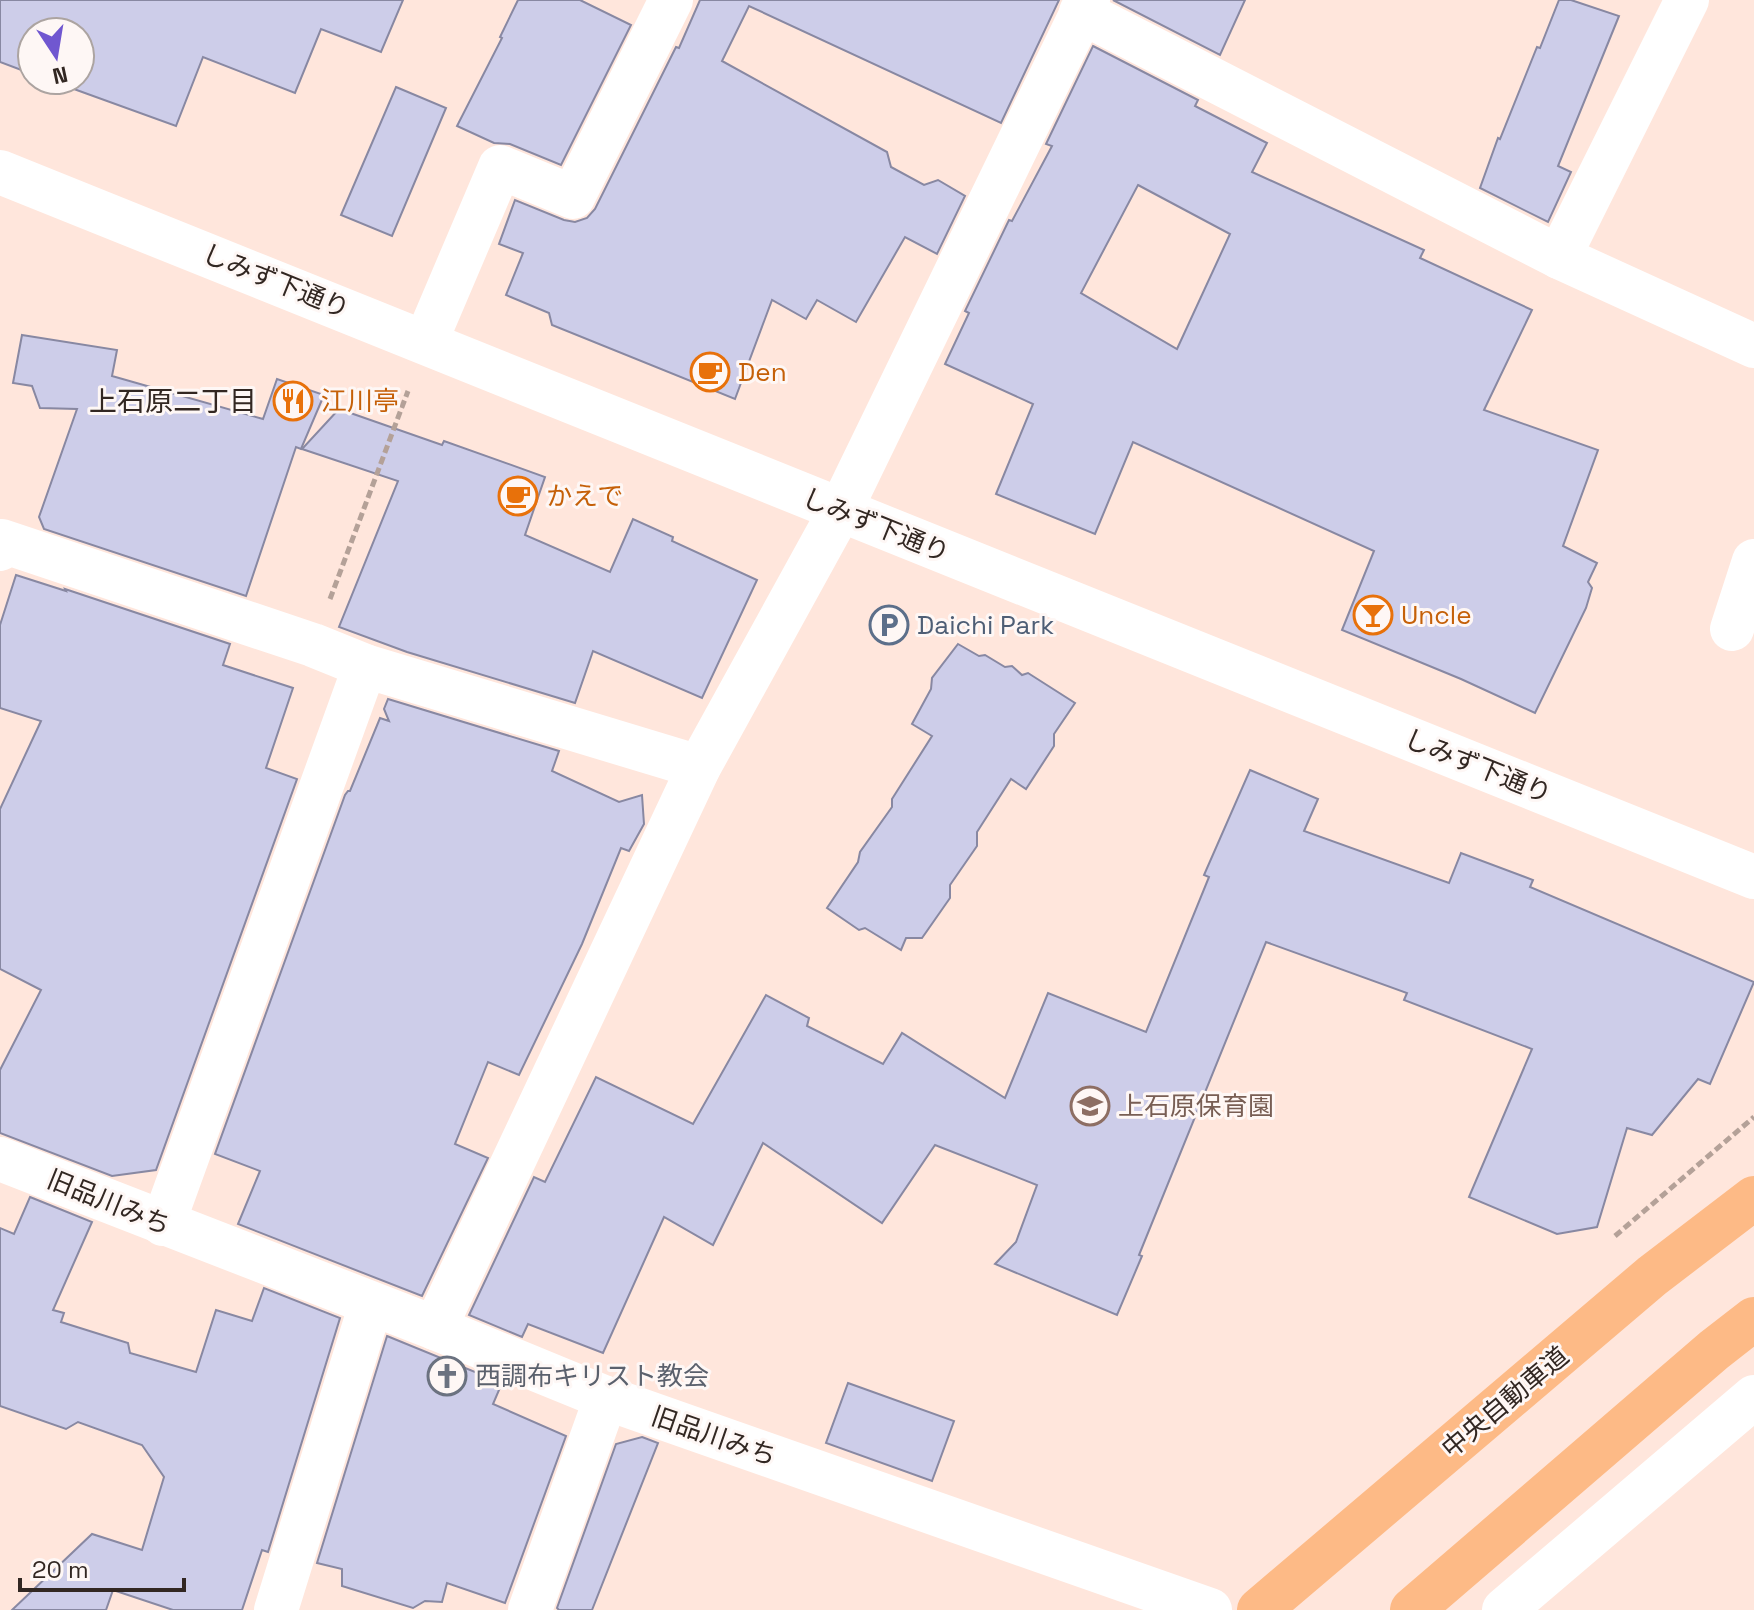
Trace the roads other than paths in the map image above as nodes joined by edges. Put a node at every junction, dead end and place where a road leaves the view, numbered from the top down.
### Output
1 (671, 0) edge
2 (1687, 0) edge
3 (1084, 6) edge
4 (0, 172) edge
5 (1559, 257) junction
6 (426, 341) junction
7 (1754, 346) edge
8 (840, 511) junction
9 (0, 549) edge
10 (1754, 561) edge
11 (1732, 629) dead end
12 (365, 666) junction
13 (699, 767) junction
14 (1754, 877) edge
15 (0, 1159) edge
16 (1754, 1198) edge
17 (163, 1224) junction
18 (371, 1304) junction
19 (1754, 1319) edge
20 (435, 1328) junction
21 (1754, 1397) edge
22 (606, 1398) junction
23 (276, 1610) edge
24 (530, 1610) edge
25 (1210, 1610) edge
26 (1259, 1610) edge
27 (1412, 1610) edge
28 (1504, 1610) edge

1 - 6 street
2 - 5 street
3 - 5 street
3 - 8 street
4 - 6 street, しみず下通り
5 - 7 street
6 - 8 street, しみず下通り
8 - 13 street
8 - 14 street, しみず下通り
9 - 12 street
10 - 11 street
12 - 13 street
12 - 17 street
13 - 20 street
15 - 17 street, 旧品川みち
16 - 26 highway, 中央自動車道
17 - 18 street, 旧品川みち
18 - 20 street, 旧品川みち
18 - 23 street
19 - 27 highway
20 - 22 street, 旧品川みち
21 - 28 street
22 - 24 street
22 - 25 street, 旧品川みち

